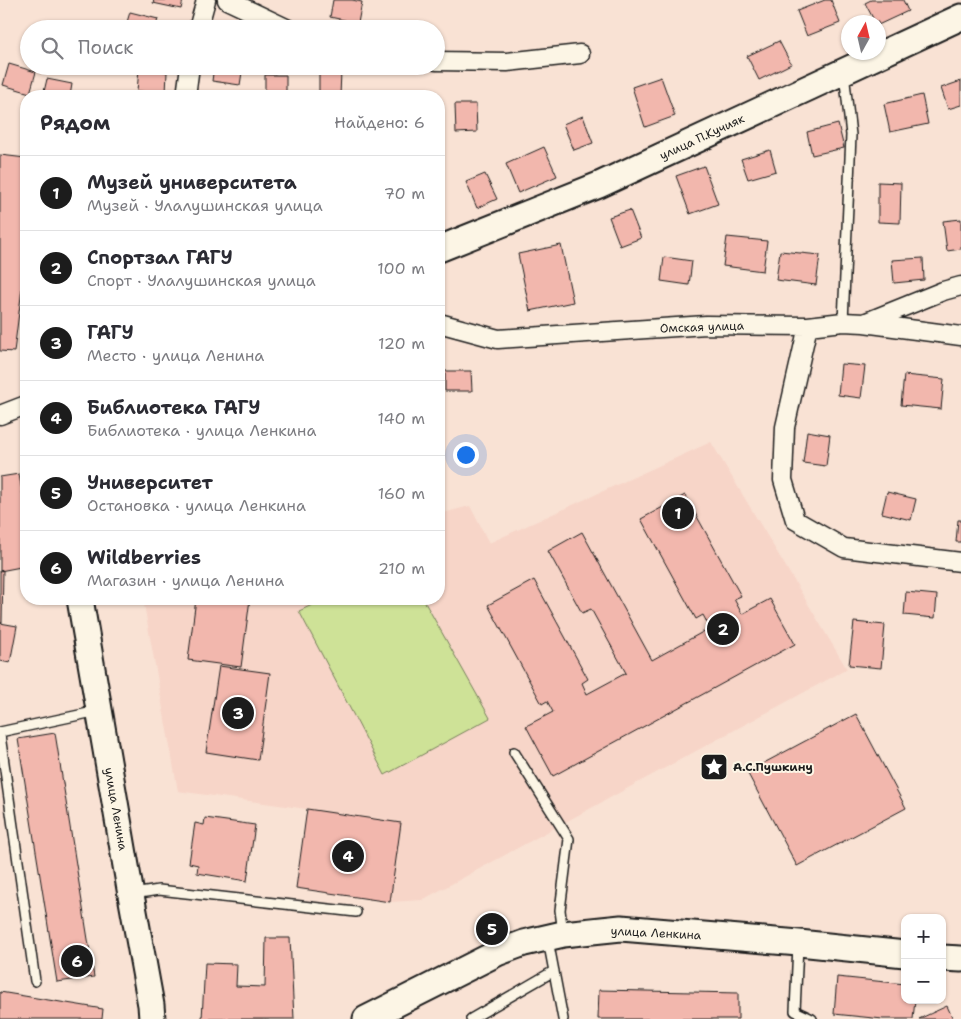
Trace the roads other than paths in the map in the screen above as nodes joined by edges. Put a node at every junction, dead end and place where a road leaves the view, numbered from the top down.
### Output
1 (206, 0) edge
2 (226, 0) edge
3 (961, 16) edge
4 (200, 20) edge
5 (269, 20) edge
6 (580, 54) dead end
7 (445, 61) edge
8 (844, 72) junction
9 (189, 75) edge
10 (187, 90) edge
11 (445, 247) edge
12 (961, 286) edge
13 (843, 322) junction
14 (864, 323) junction
15 (445, 325) edge
16 (808, 326) junction
17 (961, 336) edge
18 (20, 407) edge
19 (0, 415) edge
20 (961, 562) edge
21 (81, 605) edge
22 (99, 711) junction
23 (0, 734) edge
24 (514, 752) dead end
25 (131, 895) junction
26 (356, 912) dead end
27 (555, 936) junction
28 (799, 943) junction
29 (901, 954) edge
30 (946, 958) edge
31 (961, 960) edge
32 (554, 971) junction
33 (35, 981) dead end
34 (793, 1015) edge
35 (152, 1019) edge
36 (366, 1019) edge
37 (471, 1019) edge
38 (563, 1019) edge
39 (812, 1019) edge

1 - 4 street
2 - 5 street
3 - 8 street, улица П.Кучияк
6 - 7 street
8 - 11 street, улица П.Кучияк
8 - 13 lane
9 - 10 street
12 - 14 street, Омская улица
13 - 14 street, Омская улица
13 - 16 street, Омская улица
14 - 17 street
15 - 16 street, Омская улица
16 - 20 street
18 - 19 street
21 - 22 street, улица Ленина
22 - 23 lane
22 - 25 street, улица Ленина
23 - 33 lane
24 - 27 lane
25 - 26 lane
25 - 35 street, улица Ленина
27 - 28 street, улица Ленкина
27 - 32 lane
27 - 36 street, улица Ленкина
28 - 29 street, улица Ленкина
28 - 34 lane
30 - 31 street
32 - 37 lane
32 - 38 lane
34 - 39 lane

